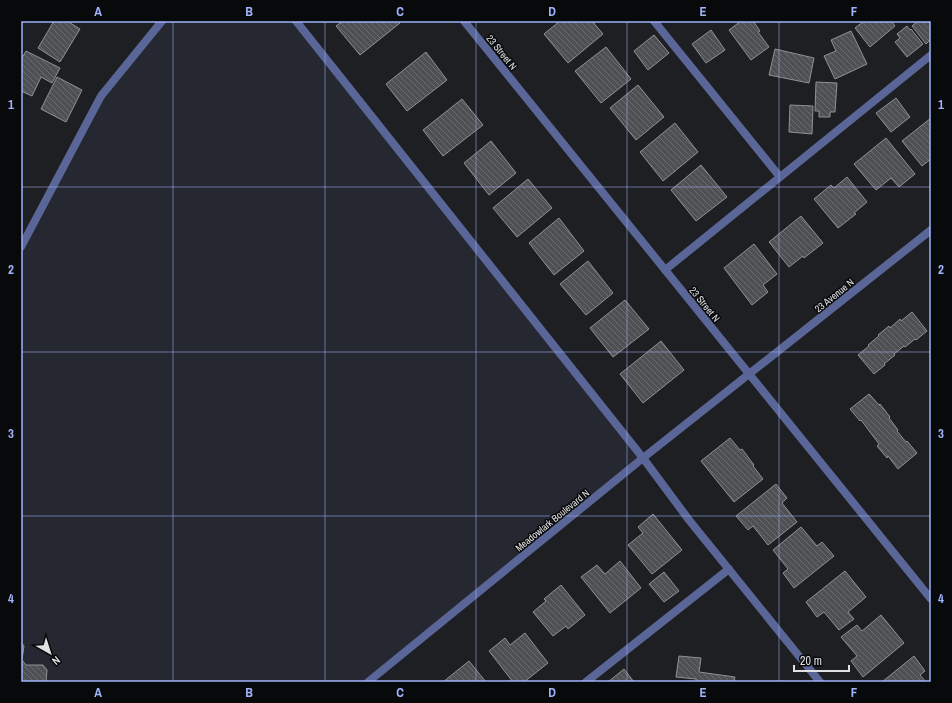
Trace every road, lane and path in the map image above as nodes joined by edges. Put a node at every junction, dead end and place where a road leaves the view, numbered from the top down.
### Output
1 (162, 21) edge
2 (296, 21) edge
3 (464, 21) edge
4 (654, 21) edge
5 (931, 55) edge
6 (780, 177) junction
7 (931, 230) edge
8 (21, 247) edge
9 (665, 270) junction
10 (750, 375) junction
11 (643, 458) junction
12 (729, 569) junction
13 (931, 599) edge
14 (368, 682) edge
15 (586, 682) edge
16 (820, 682) edge

1 - 8 street
2 - 11 street
3 - 9 street, 23 Street N
4 - 6 street
5 - 6 street
6 - 9 street
7 - 10 street, 23 Avenue N
9 - 10 street, 23 Street N
10 - 11 street, Meadowlark Boulevard N
10 - 13 street, 23 Street N
11 - 12 street
11 - 14 street, Meadowlark Boulevard N
12 - 15 street
12 - 16 street

